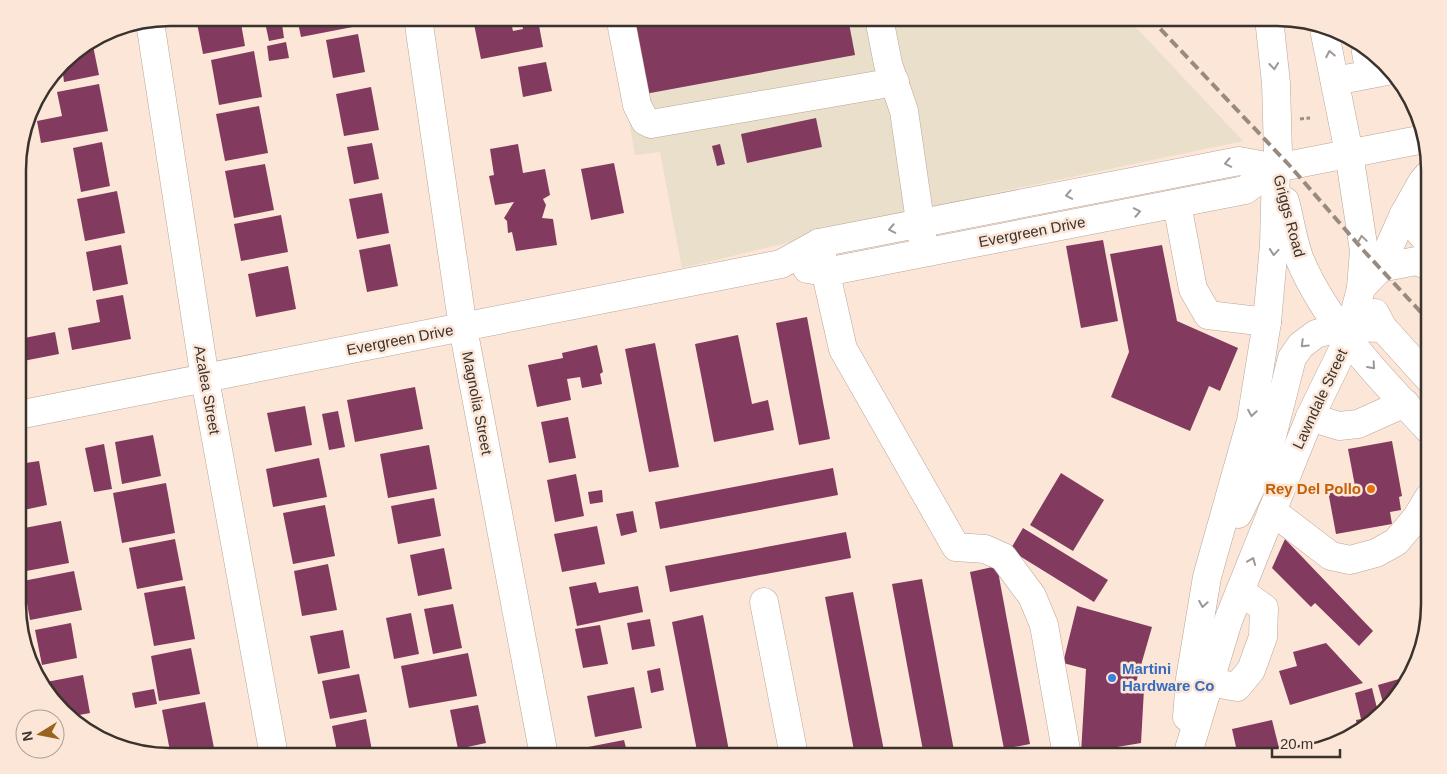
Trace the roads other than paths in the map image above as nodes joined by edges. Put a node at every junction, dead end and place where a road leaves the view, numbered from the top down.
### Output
1 (881, 26) edge
2 (1270, 26) edge
3 (419, 27) edge
4 (622, 27) edge
5 (151, 28) edge
6 (1325, 35) edge
7 (1374, 66) edge
8 (1335, 81) junction
9 (895, 82) junction
10 (1418, 140) edge
11 (1349, 153) junction
12 (1276, 168) junction
13 (1421, 184) edge
14 (1177, 204) junction
15 (1404, 214) junction
16 (920, 224) junction
17 (1421, 234) edge
18 (819, 243) junction
19 (924, 253) junction
20 (1421, 263) edge
21 (781, 264) junction
22 (1380, 268) junction
23 (826, 272) junction
24 (1361, 288) junction
25 (1267, 322) junction
26 (462, 328) junction
27 (1383, 328) junction
28 (1346, 331) junction
29 (1421, 370) edge
30 (205, 379) junction
31 (1405, 403) junction
32 (26, 413) edge
33 (1310, 417) junction
34 (1421, 421) edge
35 (1421, 510) edge
36 (1272, 511) junction
37 (1207, 577) junction
38 (1240, 591) junction
39 (764, 602) dead end
40 (1209, 682) junction
41 (792, 747) edge
42 (1065, 747) edge
43 (1186, 747) edge
44 (1188, 747) edge
45 (273, 748) edge
46 (542, 748) edge

1 - 9 street
2 -> 12 street, Lawndale Street
3 - 26 street, Magnolia Street
4 - 9 street
5 - 30 street, Azalea Street
8 -> 6 street, Lawndale Street
7 - 8 street
8 - 11 street, Lawndale Street
9 - 16 street
10 - 11 street, Evergreen Drive
11 - 12 street, Evergreen Drive
24 -> 11 street, Lawndale Street
12 - 14 street, Evergreen Drive
12 -> 16 street, Evergreen Drive
12 -> 25 street, Lawndale Street
12 - 28 street, Griggs Road
13 - 15 street
19 -> 14 street, Evergreen Drive
14 - 25 street
15 - 17 street
15 - 22 street
16 -> 18 street, Evergreen Drive
16 - 19 street
18 - 21 street, Evergreen Drive
18 - 23 street
19 - 23 street, Evergreen Drive
20 - 22 street
21 - 23 street, Evergreen Drive
21 - 26 street, Evergreen Drive
22 - 24 street
23 - 42 street
24 - 27 street
24 - 28 street, Lawndale Street
25 -> 37 street, Lawndale Street
26 - 30 street, Evergreen Drive
26 - 46 street, Magnolia Street
27 - 28 street
27 - 29 street
28 -> 31 street, Griggs Road
28 - 33 street, Lawndale Street
28 -> 37 street
30 - 32 street, Evergreen Drive
30 - 45 street, Azalea Street
31 - 33 street
31 - 34 street, Griggs Road
33 - 36 street, Lawndale Street
35 - 36 street
38 -> 36 street, Lawndale Street
37 -> 43 street, Lawndale Street
38 - 40 street, Lawndale Street
38 - 40 street
39 - 41 street
40 - 44 street, Lawndale Street

